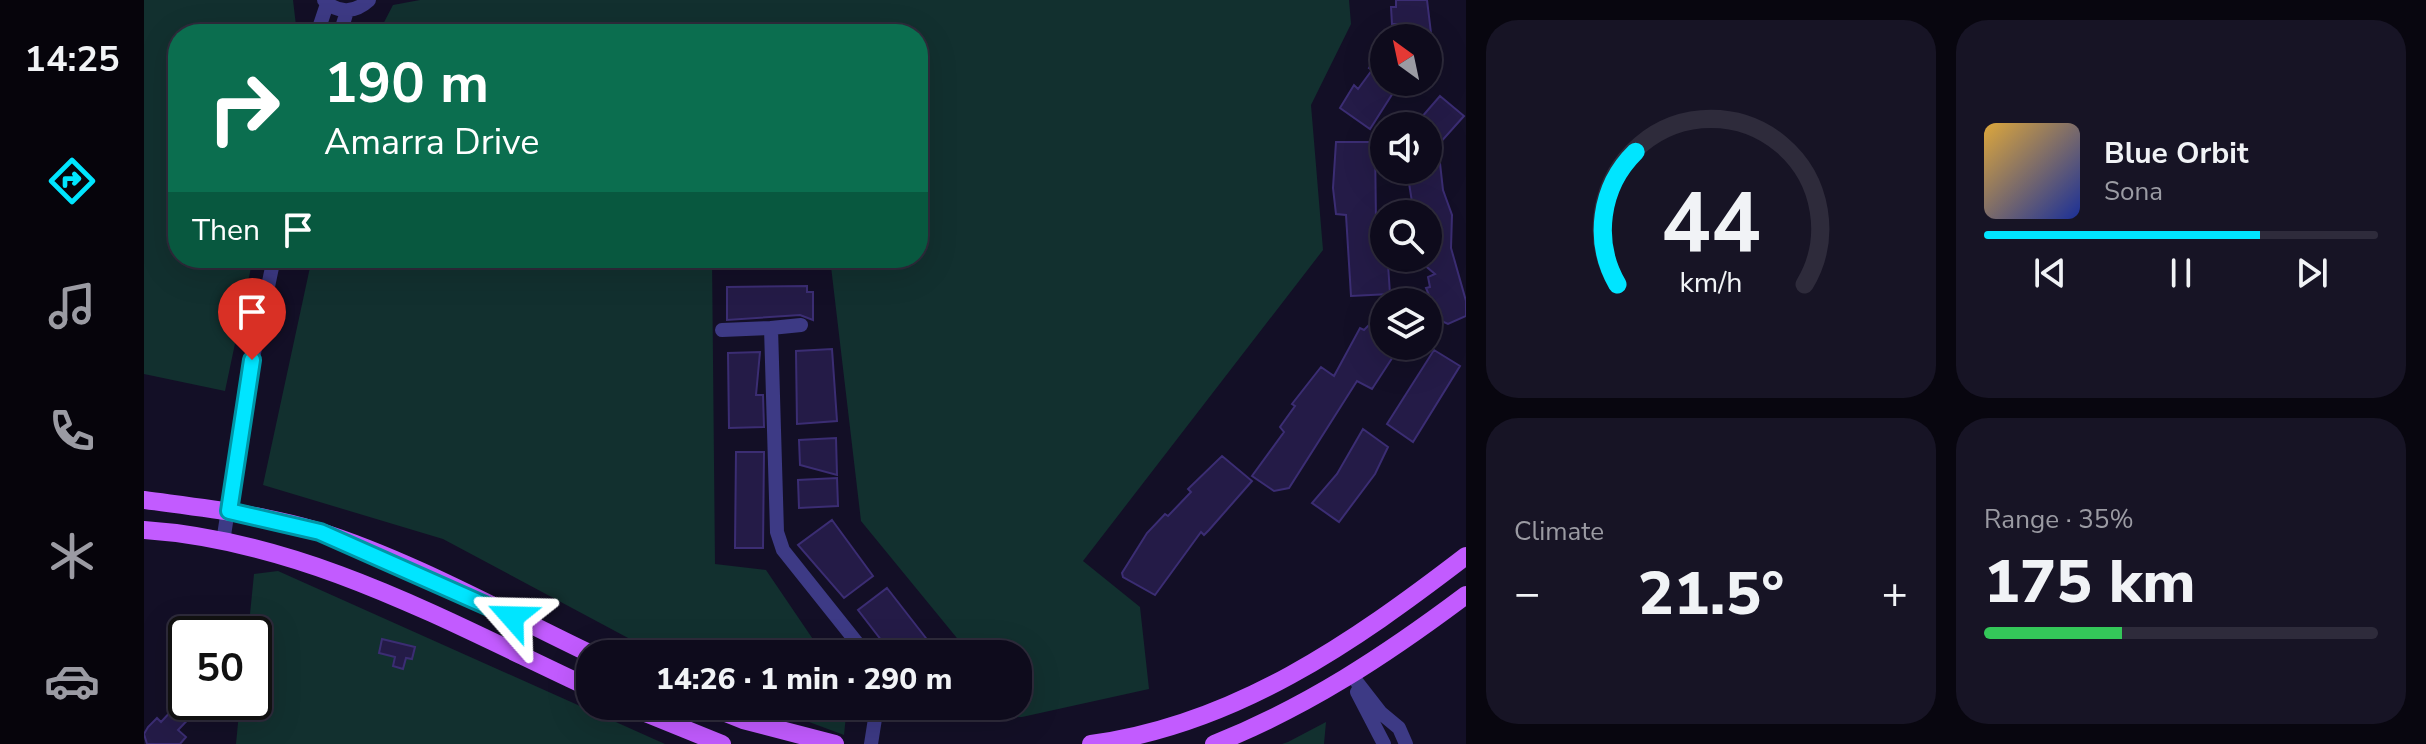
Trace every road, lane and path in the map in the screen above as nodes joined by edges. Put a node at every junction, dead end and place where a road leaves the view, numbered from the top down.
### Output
1 (369, 0) edge
2 (326, 2) edge
3 (347, 11) junction
4 (320, 24) edge
5 (342, 24) edge
6 (272, 268) edge
7 (801, 325) dead end
8 (771, 328) junction
9 (722, 330) dead end
10 (144, 500) edge
11 (229, 511) junction
12 (144, 530) edge
13 (223, 542) junction
14 (1466, 556) edge
15 (1466, 595) edge
16 (855, 640) edge
17 (576, 647) edge
18 (1353, 677) junction
19 (576, 681) edge
20 (663, 720) edge
21 (743, 720) edge
22 (875, 720) edge
23 (722, 744) edge
24 (835, 744) edge
25 (871, 744) edge
26 (1091, 744) edge
27 (1214, 744) edge
28 (1384, 744) edge
29 (1406, 744) edge

1 - 3 street
2 - 3 street
2 - 4 street
3 - 5 street
6 - 11 street
7 - 8 street
8 - 9 street
8 - 16 street
10 - 11 main road
11 - 13 street
11 - 17 main road
12 - 13 main road
13 - 19 main road
14 - 26 main road
15 - 18 main road
18 - 27 main road
18 - 28 street
18 - 29 street
20 - 23 main road
21 - 24 main road
22 - 25 street

